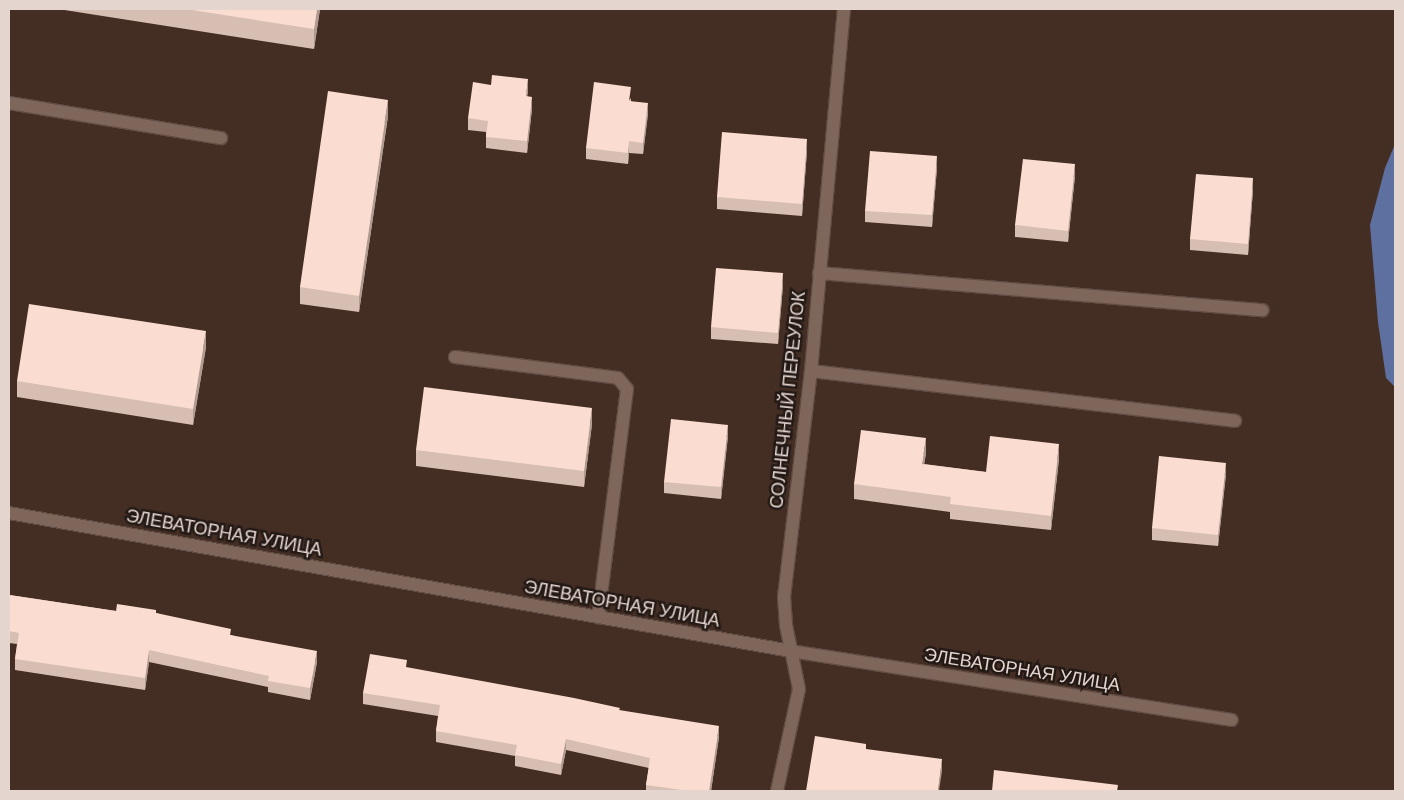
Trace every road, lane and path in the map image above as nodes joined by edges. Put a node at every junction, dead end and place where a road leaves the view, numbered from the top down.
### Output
1 (844, 9) edge
2 (9, 103) edge
3 (221, 138) dead end
4 (819, 273) junction
5 (1262, 310) dead end
6 (455, 357) dead end
7 (811, 370) junction
8 (1235, 421) dead end
9 (9, 513) edge
10 (598, 617) junction
11 (791, 651) junction
12 (1232, 720) dead end
13 (778, 791) edge

1 - 4 street, СОЛНЕЧНЫЙ ПЕРЕУЛОК
2 - 3 street
4 - 5 street
4 - 7 street, СОЛНЕЧНЫЙ ПЕРЕУЛОК
6 - 10 street
7 - 8 street
7 - 11 street, СОЛНЕЧНЫЙ ПЕРЕУЛОК
9 - 10 street, ЭЛЕВАТОРНАЯ УЛИЦА
10 - 11 street, ЭЛЕВАТОРНАЯ УЛИЦА
11 - 12 street, ЭЛЕВАТОРНАЯ УЛИЦА
11 - 13 street, СОЛНЕЧНЫЙ ПЕРЕУЛОК

